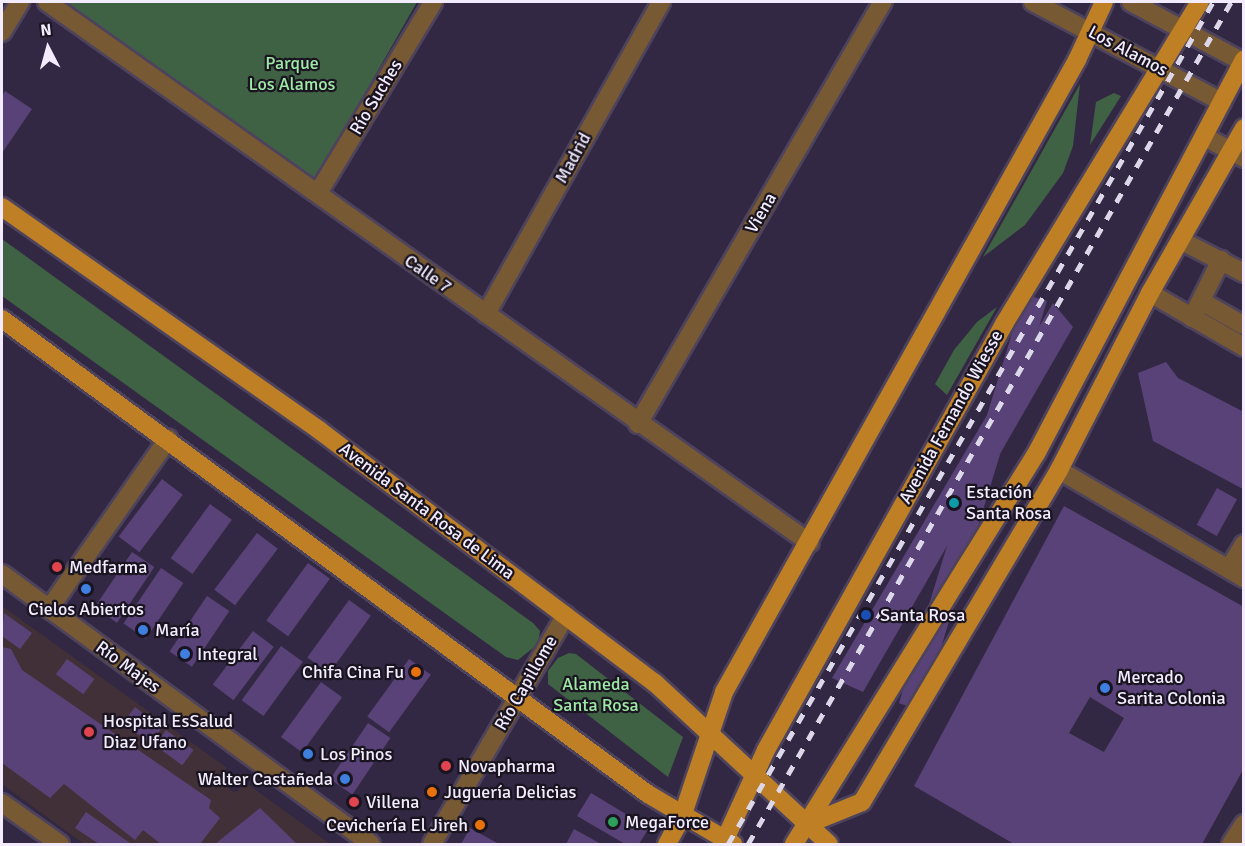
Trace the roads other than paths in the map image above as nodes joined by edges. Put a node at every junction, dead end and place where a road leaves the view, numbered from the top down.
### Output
1 (20, 2) edge
2 (47, 2) edge
3 (434, 2) edge
4 (661, 2) edge
5 (883, 2) edge
6 (1033, 2) edge
7 (1104, 2) edge
8 (1131, 2) edge
9 (1200, 2) edge
10 (1184, 30) junction
11 (2, 32) edge
12 (1090, 32) junction
13 (1243, 61) edge
14 (1161, 69) junction
15 (1222, 102) junction
16 (1244, 128) edge
17 (1205, 137) junction
18 (1237, 155) edge
19 (318, 194) junction
20 (2, 207) edge
21 (1180, 240) junction
22 (1221, 260) junction
23 (1244, 273) edge
24 (1150, 293) junction
25 (1201, 301) junction
26 (486, 314) junction
27 (1192, 318) junction
28 (2, 319) edge
29 (1243, 325) edge
30 (1239, 345) edge
31 (638, 424) junction
32 (168, 439) junction
33 (1059, 470) junction
34 (810, 543) junction
35 (1244, 544) edge
36 (2, 574) edge
37 (1236, 574) edge
38 (49, 609) junction
39 (566, 615) junction
40 (518, 696) junction
41 (710, 731) junction
42 (754, 774) junction
43 (2, 802) edge
44 (682, 817) junction
45 (808, 824) junction
46 (1244, 824) edge
47 (727, 843) edge
48 (60, 844) edge
49 (371, 844) edge
50 (432, 844) edge
51 (667, 844) edge
52 (794, 844) edge
53 (829, 844) edge
54 (1231, 844) edge

1 - 11 street
2 - 19 street, Calle 7
3 - 19 street, Río Suches
4 - 26 street, Madrid
5 - 31 street, Viena
6 - 12 street, Los Alamos
7 - 12 main road
8 - 10 street
9 - 10 main road, Avenida Fernando Wiesse
10 - 13 street
10 - 14 main road, Avenida Fernando Wiesse
12 - 14 street, Los Alamos
12 - 34 main road
13 - 15 main road
14 - 15 street, Los Alamos
14 - 42 main road, Avenida Fernando Wiesse
15 - 17 main road
16 - 18 main road
17 - 18 street
17 - 45 main road
18 - 21 main road
19 - 26 street, Calle 7
20 - 39 main road, Avenida Santa Rosa de Lima
21 - 22 street
21 - 24 main road
22 - 23 street
22 - 25 street
24 - 27 street
24 - 33 main road
25 - 27 street
25 - 29 street
26 - 31 street, Calle 7
27 - 30 street
28 - 32 main road
29 - 30 street
31 - 34 street, Calle 7
32 - 38 street
32 - 40 main road
33 - 37 street
33 - 45 main road
34 - 41 main road
35 - 37 street
36 - 38 street, Río Majes
38 - 49 street, Río Majes
39 - 40 street, Río Capillome
39 - 41 main road, Avenida Santa Rosa de Lima
40 - 44 main road
40 - 50 street, Río Capillome
41 - 42 main road, Avenida Santa Rosa de Lima
41 - 44 main road
42 - 45 main road, Avenida Santa Rosa de Lima
42 - 47 main road, Avenida Fernando Wiesse
43 - 48 street
44 - 47 main road
44 - 51 main road
45 - 52 main road
45 - 53 main road, Avenida Santa Rosa de Lima
46 - 54 street

